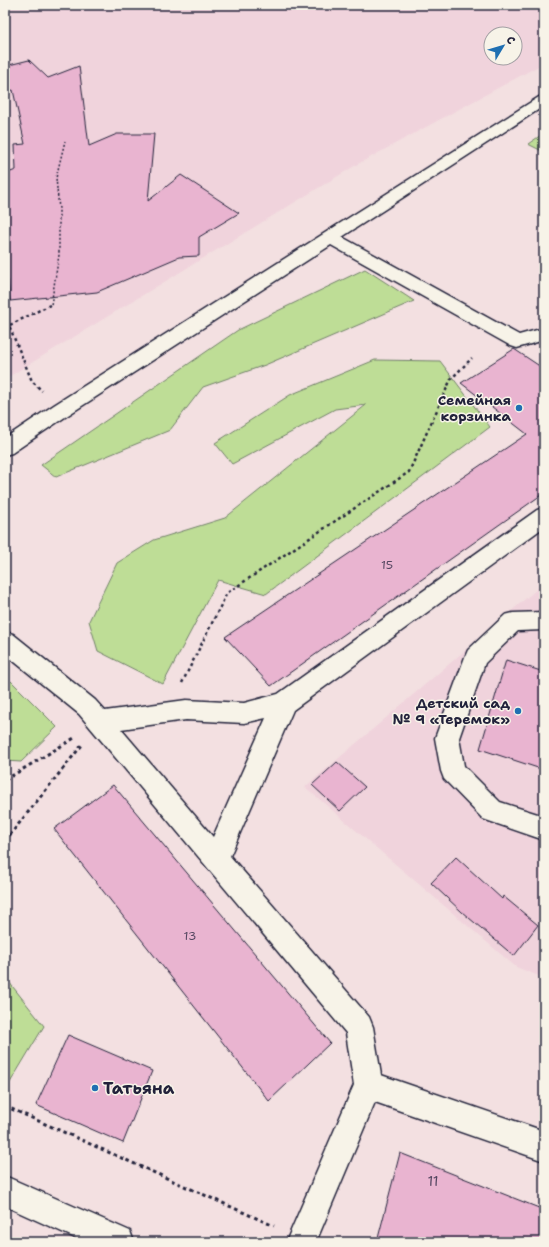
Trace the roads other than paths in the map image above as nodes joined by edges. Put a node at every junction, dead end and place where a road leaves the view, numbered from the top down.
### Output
1 (544, 100) edge
2 (330, 237) junction
3 (544, 334) edge
4 (5, 448) edge
5 (544, 516) edge
6 (544, 620) edge
7 (5, 641) edge
8 (284, 703) junction
9 (100, 722) junction
10 (544, 828) edge
11 (216, 860) junction
12 (368, 1084) junction
13 (544, 1146) edge
14 (5, 1190) edge
15 (302, 1240) edge
16 (119, 1242) edge

1 - 2 street
2 - 3 street
2 - 4 street
5 - 8 street
6 - 10 street
7 - 9 street
8 - 9 street
8 - 11 street
9 - 11 street
11 - 12 street
12 - 13 street
12 - 15 street
14 - 16 street

